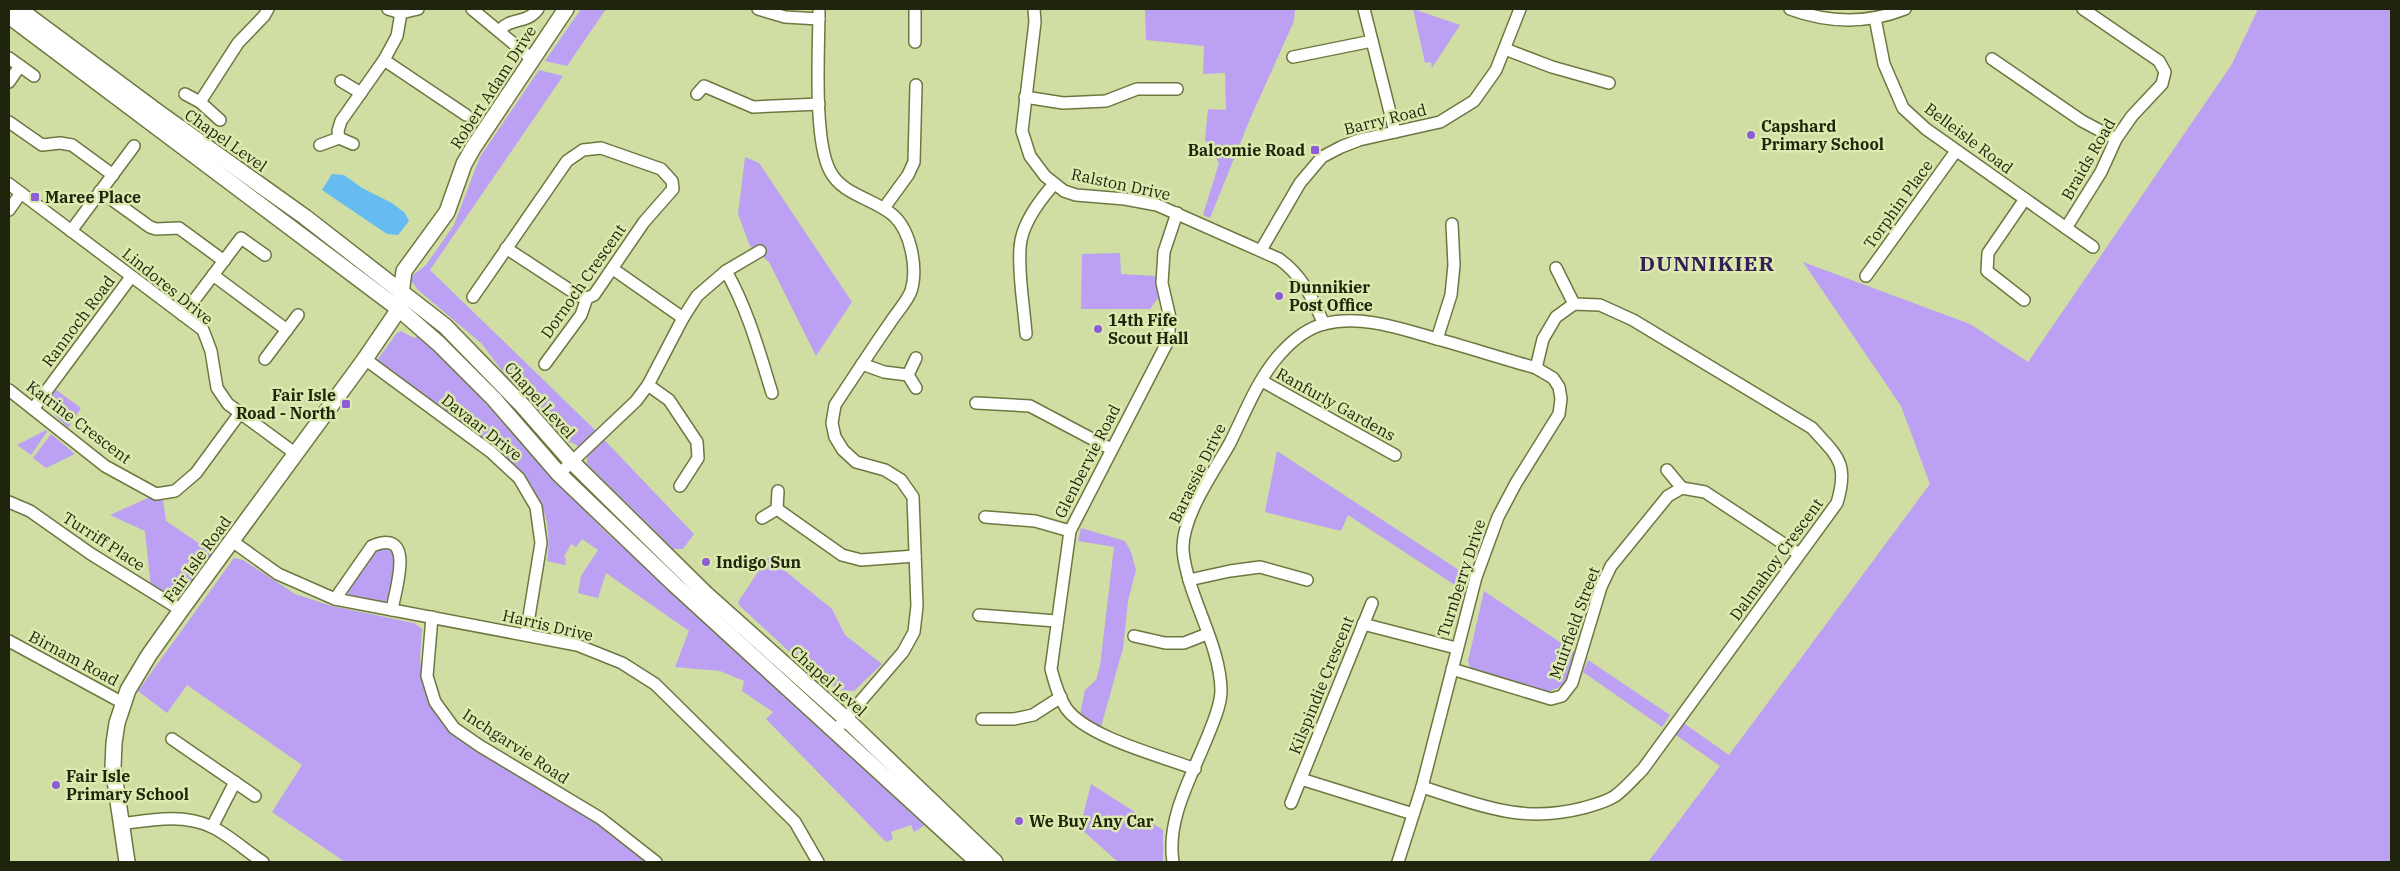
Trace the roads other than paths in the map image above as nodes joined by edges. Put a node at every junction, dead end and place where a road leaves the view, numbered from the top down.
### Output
1 (19, 9) edge
2 (268, 9) edge
3 (388, 9) edge
4 (418, 9) edge
5 (472, 9) edge
6 (538, 9) edge
7 (566, 9) edge
8 (758, 9) edge
9 (915, 9) edge
10 (1034, 9) edge
11 (1364, 9) edge
12 (1520, 9) edge
13 (1790, 9) edge
14 (1905, 9) edge
15 (2083, 9) edge
16 (401, 14) junction
17 (819, 14) edge
18 (9, 16) edge
19 (1875, 18) junction
20 (499, 31) junction
21 (1372, 41) junction
22 (915, 42) dead end
23 (1505, 48) junction
24 (1292, 57) dead end
25 (9, 58) edge
26 (532, 59) junction
27 (1992, 59) dead end
28 (384, 60) junction
29 (20, 66) junction
30 (34, 76) dead end
31 (341, 81) dead end
32 (9, 82) edge
33 (1609, 83) dead end
34 (702, 85) dead end
35 (916, 85) dead end
36 (1177, 89) dead end
37 (361, 93) junction
38 (185, 94) dead end
39 (1026, 97) junction
40 (200, 102) junction
41 (819, 104) junction
42 (466, 115) dead end
43 (220, 120) dead end
44 (9, 122) edge
45 (1395, 132) junction
46 (339, 138) junction
47 (2116, 139) junction
48 (353, 144) dead end
49 (320, 145) dead end
50 (134, 146) dead end
51 (1956, 151) junction
52 (113, 175) junction
53 (9, 184) edge
54 (1054, 184) junction
55 (100, 191) junction
56 (21, 193) junction
57 (2025, 199) junction
58 (884, 208) junction
59 (9, 210) edge
60 (1177, 213) junction
61 (1452, 224) dead end
62 (2066, 228) junction
63 (71, 231) junction
64 (2094, 247) dead end
65 (506, 248) junction
66 (1261, 250) junction
67 (760, 251) dead end
68 (265, 255) dead end
69 (224, 260) junction
70 (1556, 268) dead end
71 (613, 269) junction
72 (726, 271) junction
73 (213, 275) junction
74 (1866, 276) dead end
75 (132, 277) junction
76 (401, 292) junction
77 (473, 298) dead end
78 (587, 298) junction
79 (2024, 300) dead end
80 (1574, 304) junction
81 (399, 309) junction
82 (183, 315) junction
83 (298, 315) dead end
84 (683, 318) junction
85 (1324, 324) junction
86 (287, 330) junction
87 (1026, 334) dead end
88 (1437, 339) junction
89 (916, 358) dead end
90 (265, 359) dead end
91 (365, 359) junction
92 (545, 364) dead end
93 (862, 364) junction
94 (1536, 368) junction
95 (908, 374) junction
96 (1262, 381) junction
97 (648, 385) junction
98 (916, 388) dead end
99 (9, 390) edge
100 (772, 394) dead end
101 (976, 403) dead end
102 (33, 408) junction
103 (240, 413) junction
104 (1112, 449) junction
105 (296, 454) junction
106 (1395, 455) dead end
107 (572, 462) junction
108 (1667, 470) dead end
109 (559, 474) junction
110 (680, 486) dead end
111 (1682, 488) junction
112 (778, 491) dead end
113 (9, 502) edge
114 (777, 509) junction
115 (986, 517) dead end
116 (762, 518) dead end
117 (1070, 531) junction
118 (232, 541) junction
119 (1799, 554) junction
120 (915, 556) junction
121 (1189, 580) junction
122 (1307, 580) dead end
123 (336, 599) junction
124 (1372, 603) dead end
125 (181, 610) junction
126 (392, 610) junction
127 (978, 615) dead end
128 (432, 617) junction
129 (1056, 621) junction
130 (1363, 624) junction
131 (1207, 634) junction
132 (526, 635) junction
133 (1134, 636) dead end
134 (9, 641) edge
135 (1456, 648) junction
136 (1452, 669) junction
137 (1061, 697) junction
138 (123, 703) junction
139 (846, 718) junction
140 (982, 719) dead end
141 (835, 731) junction
142 (172, 739) dead end
143 (1195, 768) junction
144 (1301, 779) junction
145 (235, 782) junction
146 (1422, 787) junction
147 (255, 796) dead end
148 (1291, 803) dead end
149 (1413, 814) junction
150 (120, 824) junction
151 (212, 827) junction
152 (127, 862) edge
153 (262, 862) edge
154 (656, 862) edge
155 (818, 862) edge
156 (978, 862) edge
157 (995, 862) edge
158 (1173, 862) edge
159 (1398, 862) edge

1 - 76 main road, Chapel Level
2 - 40 street
3 - 16 street
4 - 16 street
5 - 20 street
6 - 20 street
7 - 26 main road, Robert Adam Drive
8 - 17 street
9 - 22 street
10 - 39 street, Ralston Drive
11 - 21 street
12 - 23 street, Barry Road
13 - 19 street
14 - 19 street
15 - 47 street, Braids Road
16 - 28 street
17 - 41 street
18 - 81 main road, Chapel Level
19 - 51 street, Belleisle Road
20 - 26 street
21 - 24 street
21 - 45 street
23 - 33 street
23 - 45 street, Barry Road
25 - 29 street
26 - 76 main road, Robert Adam Drive
27 - 47 street
28 - 37 street
28 - 42 street
29 - 30 street
29 - 32 street
31 - 37 street
34 - 41 street
35 - 58 street
36 - 39 street
37 - 46 street
38 - 40 street
39 - 54 street, Ralston Drive
40 - 43 street
41 - 58 street
44 - 52 street
45 - 66 street, Barry Road
46 - 48 street
46 - 49 street
47 - 62 street, Braids Road
50 - 52 street
51 - 57 street, Belleisle Road
51 - 74 street, Torphin Place
52 - 55 street
53 - 56 street, Lindores Drive
54 - 60 street, Ralston Drive
54 - 87 street
55 - 63 street
55 - 69 street
56 - 59 street
56 - 63 street, Lindores Drive
57 - 62 street, Belleisle Road
57 - 79 street
58 - 93 street
60 - 66 street, Ralston Drive
60 - 104 street, Glenbervie Road
61 - 88 street
62 - 64 street, Belleisle Road
63 - 75 street, Lindores Drive
65 - 71 street, Dornoch Crescent
65 - 77 street, Dornoch Crescent
65 - 78 street
66 - 85 street, Ralston Drive
67 - 72 street
68 - 69 street
69 - 73 street
70 - 80 street
71 - 78 street, Dornoch Crescent
71 - 84 street
72 - 84 street
72 - 100 street
73 - 82 street
73 - 86 street
75 - 82 street, Lindores Drive
75 - 102 street, Rannoch Road
76 - 81 main road, Robert Adam Drive
76 - 107 main road, Chapel Level
78 - 92 street, Dornoch Crescent
80 - 94 street
80 - 119 street, Dalmahoy Crescent
81 - 91 main road, Fair Isle Road
81 - 109 main road, Chapel Level
82 - 103 street, Lindores Drive
83 - 86 street
84 - 97 street
85 - 88 street, Barassie Drive
85 - 96 street, Barassie Drive
86 - 90 street
88 - 94 street, Turnberry Drive
89 - 95 street
91 - 105 main road, Fair Isle Road
91 - 132 street, Davaar Drive
93 - 95 street
93 - 120 street
94 - 135 street, Turnberry Drive
95 - 98 street
96 - 106 street, Ranfurly Gardens
96 - 121 street, Barassie Drive
97 - 107 street
97 - 110 street
99 - 102 street, Katrine Crescent
101 - 104 street
102 - 103 street, Katrine Crescent
103 - 105 street, Lindores Drive
104 - 117 street, Glenbervie Road
105 - 118 main road, Fair Isle Road
107 - 109 street
107 - 139 main road, Chapel Level
108 - 111 street
109 - 141 main road, Chapel Level
111 - 119 street
111 - 136 street, Muirfield Street
112 - 114 street
113 - 125 street, Turriff Place
114 - 116 street
114 - 120 street
115 - 117 street
117 - 129 street, Glenbervie Road
118 - 123 street, Harris Drive
118 - 125 main road, Fair Isle Road
119 - 146 street, Dalmahoy Crescent
120 - 139 street
121 - 122 street
121 - 131 street, Barassie Drive
123 - 126 street, Harris Drive
123 - 126 street
124 - 130 street, Kilspindie Crescent
125 - 138 main road, Fair Isle Road
126 - 128 street, Harris Drive
127 - 129 street
128 - 132 street, Harris Drive
128 - 154 street, Inchgarvie Road
129 - 137 street, Glenbervie Road
130 - 135 street
130 - 144 street, Kilspindie Crescent
131 - 133 street
131 - 143 street, Barassie Drive
132 - 155 street, Harris Drive
134 - 138 street, Birnam Road
135 - 136 street, Turnberry Drive
136 - 146 street, Turnberry Drive
137 - 140 street
137 - 143 street, Glenbervie Road
138 - 150 main road, Fair Isle Road
139 - 141 street
139 - 157 main road, Chapel Level
141 - 156 main road, Chapel Level
142 - 145 street
143 - 158 street, Barassie Drive
144 - 148 street, Kilspindie Crescent
144 - 149 street, Kilspindie Crescent
145 - 147 street
145 - 151 street
146 - 149 street, Turnberry Drive
149 - 159 street, Turnberry Drive
150 - 151 street
150 - 152 main road, Fair Isle Road
151 - 153 street

